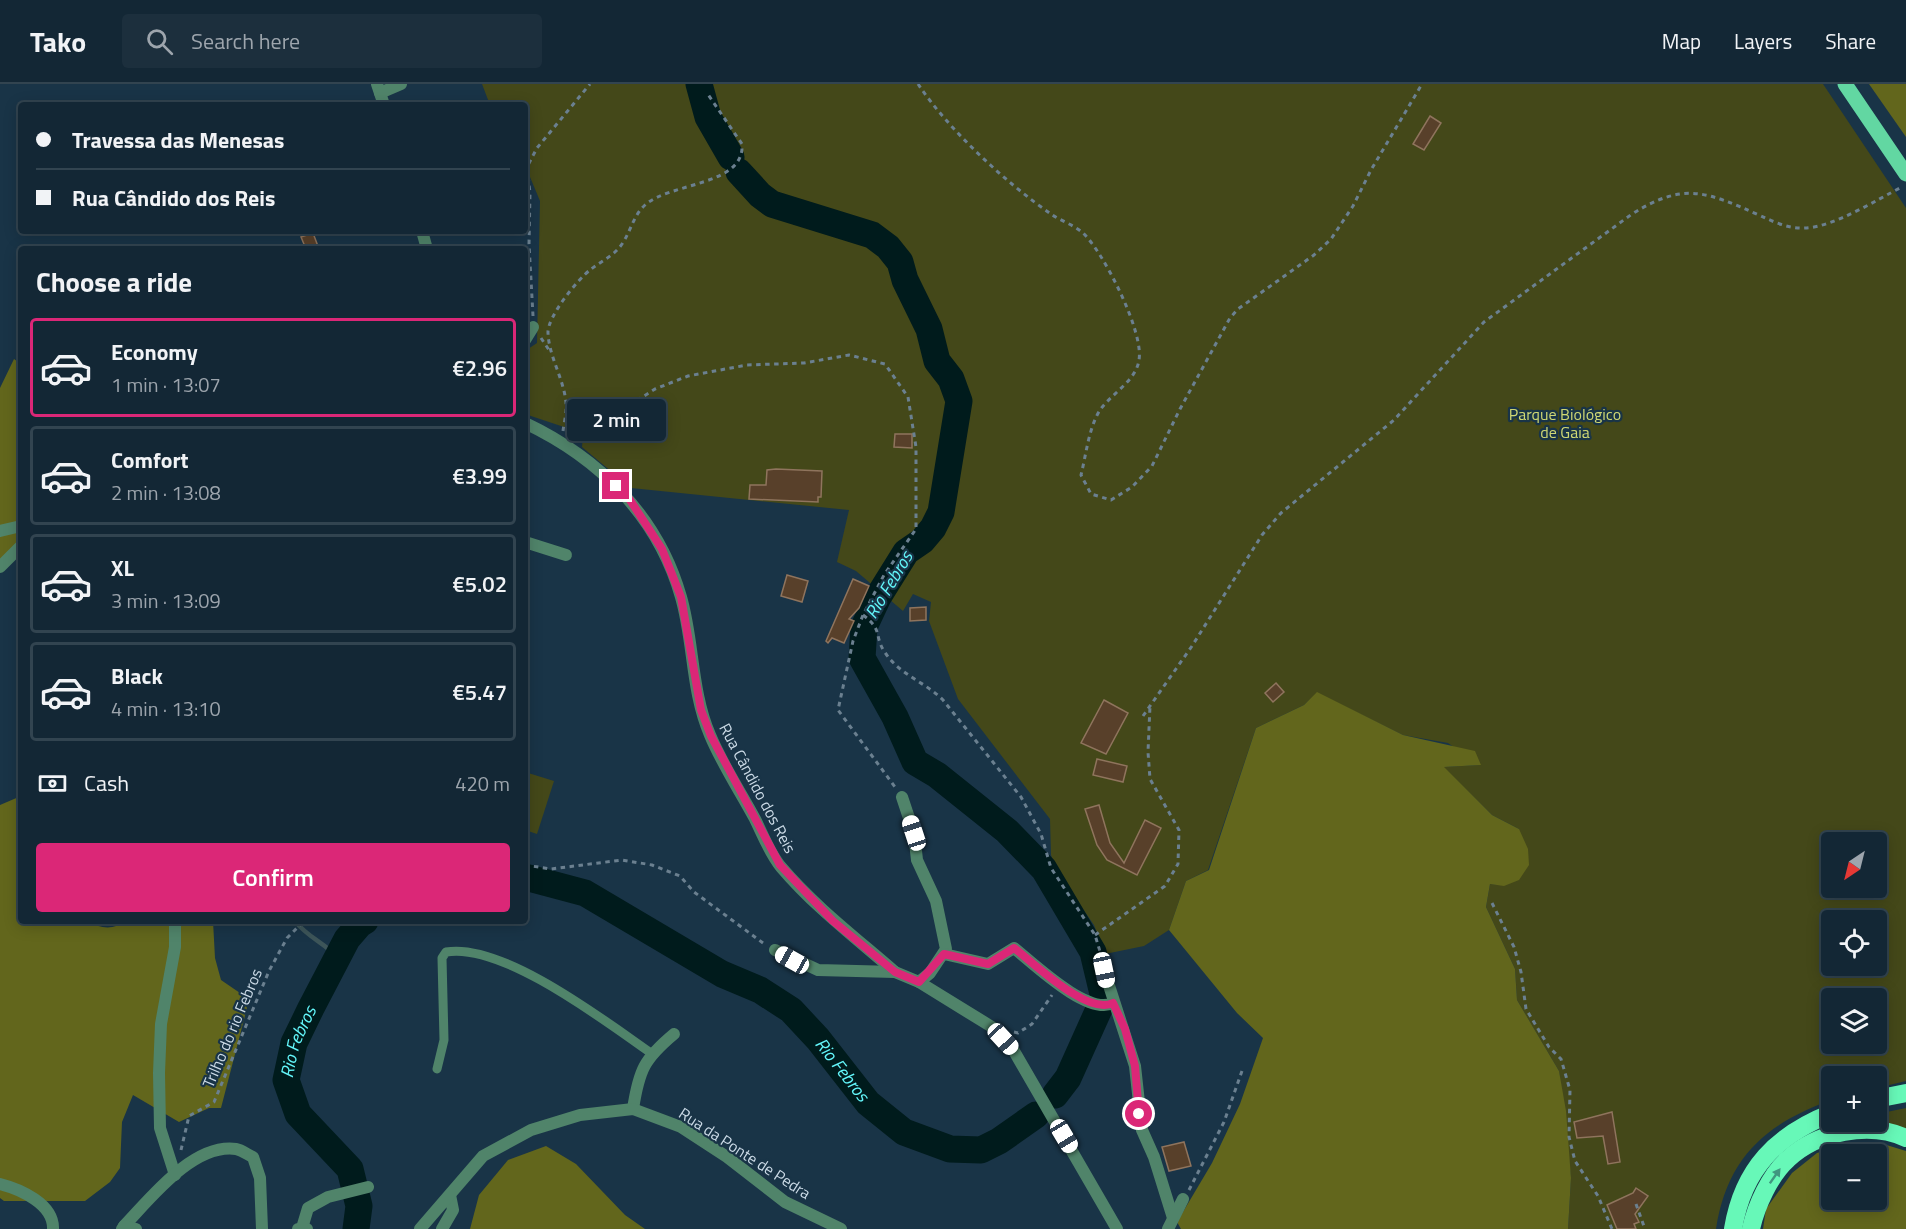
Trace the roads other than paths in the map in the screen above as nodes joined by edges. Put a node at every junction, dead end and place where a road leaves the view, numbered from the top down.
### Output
1 (401, 84) edge
2 (1845, 84) edge
3 (380, 94) edge
4 (1906, 174) edge
5 (533, 327) road end
6 (528, 335) edge
7 (528, 424) edge
8 (18, 527) edge
9 (0, 531) edge
10 (528, 543) edge
11 (18, 549) edge
12 (566, 555) dead end
13 (0, 567) edge
14 (902, 797) road end
15 (175, 924) edge
16 (775, 950) road end
17 (944, 954) junction
18 (1104, 970) road end
19 (895, 972) junction
20 (919, 982) junction
21 (1110, 1004) junction
22 (674, 1034) dead end
23 (651, 1053) junction
24 (437, 1069) dead end
25 (1906, 1093) edge
26 (1887, 1097) edge
27 (633, 1108) junction
28 (1821, 1117) edge
29 (1906, 1138) edge
30 (175, 1175) junction
31 (0, 1184) edge
32 (360, 1189) dead end
33 (450, 1195) junction
34 (1184, 1199) road end
35 (1170, 1223) edge
36 (127, 1228) edge
37 (53, 1229) edge
38 (262, 1229) edge
39 (302, 1229) edge
40 (420, 1229) edge
41 (442, 1229) edge
42 (842, 1229) edge
43 (1117, 1229) edge
44 (1733, 1229) edge
45 (1751, 1229) edge

1 - 3 street
2 - 4 main road
5 - 6 street
7 - 19 street, Rua Cândido dos Reis
8 - 9 street
10 - 12 street
11 - 13 street
14 - 17 street
15 - 30 street
16 - 19 street, Rua Cândido dos Reis
17 - 20 street
17 - 21 street
18 - 21 street
19 - 20 street, Rua Cândido dos Reis
20 - 43 street, Rua Cândido dos Reis
21 - 35 street
22 - 23 street
23 - 24 lane
23 - 27 street
25 - 26 highway
27 - 33 street, Rua da Ponte de Pedra
27 - 42 street, Rua da Ponte de Pedra
28 - 44 highway
45 -> 29 highway
30 - 36 street
30 - 38 street
31 - 37 street
32 - 39 street
33 - 40 street, Rua da Ponte de Pedra
33 - 41 street
34 - 35 street

